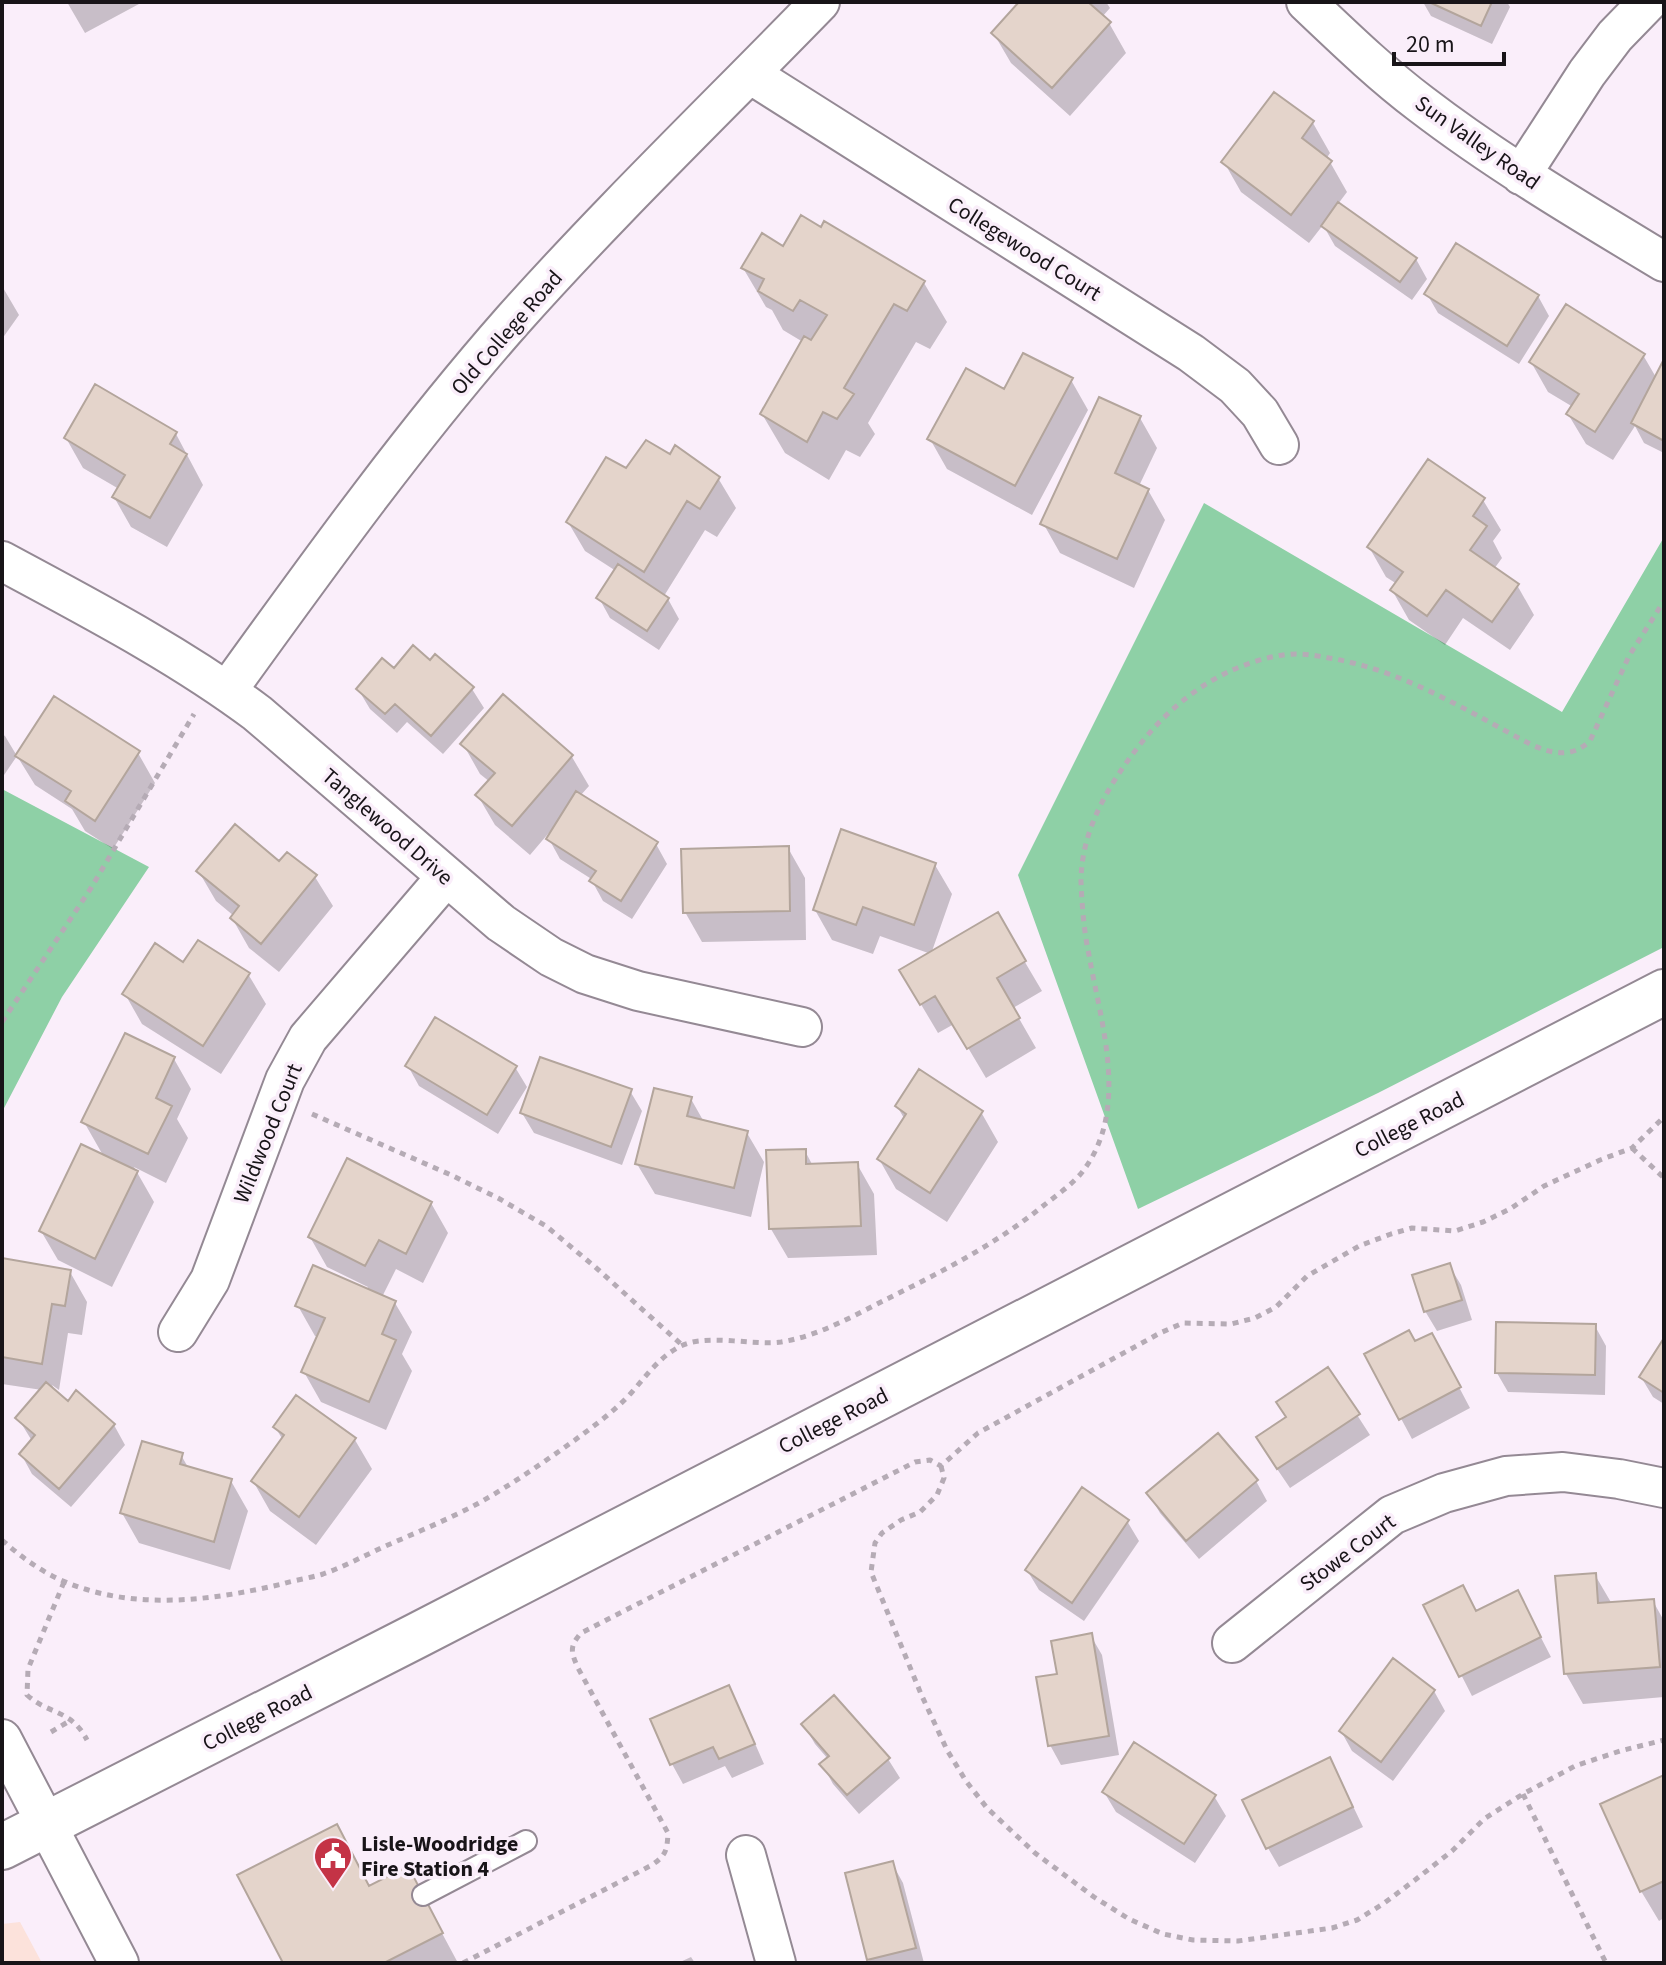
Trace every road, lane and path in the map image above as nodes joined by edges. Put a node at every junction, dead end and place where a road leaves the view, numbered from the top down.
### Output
1 (820, 2) edge
2 (1306, 2) edge
3 (1648, 2) edge
4 (750, 74) junction
5 (1521, 175) junction
6 (1664, 262) edge
7 (1279, 445) dead end
8 (2, 561) edge
9 (1664, 601) edge
10 (220, 686) junction
11 (446, 877) junction
12 (1664, 992) edge
13 (2, 1022) edge
14 (802, 1027) dead end
15 (278, 1099) junction
16 (1664, 1117) edge
17 (1632, 1148) junction
18 (1664, 1178) edge
19 (178, 1332) dead end
20 (681, 1344) junction
21 (941, 1466) junction
22 (1664, 1488) edge
23 (2, 1540) edge
24 (64, 1582) junction
25 (1232, 1643) dead end
26 (71, 1720) junction
27 (51, 1732) dead end
28 (2, 1739) edge
29 (87, 1740) dead end
30 (1664, 1740) edge
31 (1523, 1794) junction
32 (48, 1824) junction
33 (526, 1841) dead end
34 (2, 1847) edge
35 (746, 1855) dead end
36 (423, 1895) dead end
37 (119, 1963) edge
38 (463, 1963) edge
39 (776, 1963) edge
40 (1606, 1963) edge

1 - 4 street, Old College Road
2 - 5 street, Sun Valley Road
3 - 5 street
4 - 7 street, Collegewood Court
4 - 10 street, Old College Road
5 - 6 street, Sun Valley Road
8 - 10 street, Tanglewood Drive
9 - 20 path
10 - 11 street, Tanglewood Drive
10 - 13 path
11 - 14 street, Tanglewood Drive
11 - 15 street, Wildwood Court
12 - 32 main road, College Road
15 - 19 street, Wildwood Court
15 - 20 path
16 - 17 path
17 - 18 path
17 - 21 path
20 - 24 path
21 - 31 path
21 - 38 path
22 - 25 street, Stowe Court
23 - 24 path
24 - 26 path
26 - 27 path
26 - 29 path
28 - 32 street
30 - 31 path
31 - 40 path
32 - 34 main road, College Road
32 - 37 street
33 - 36 lane
35 - 39 street

